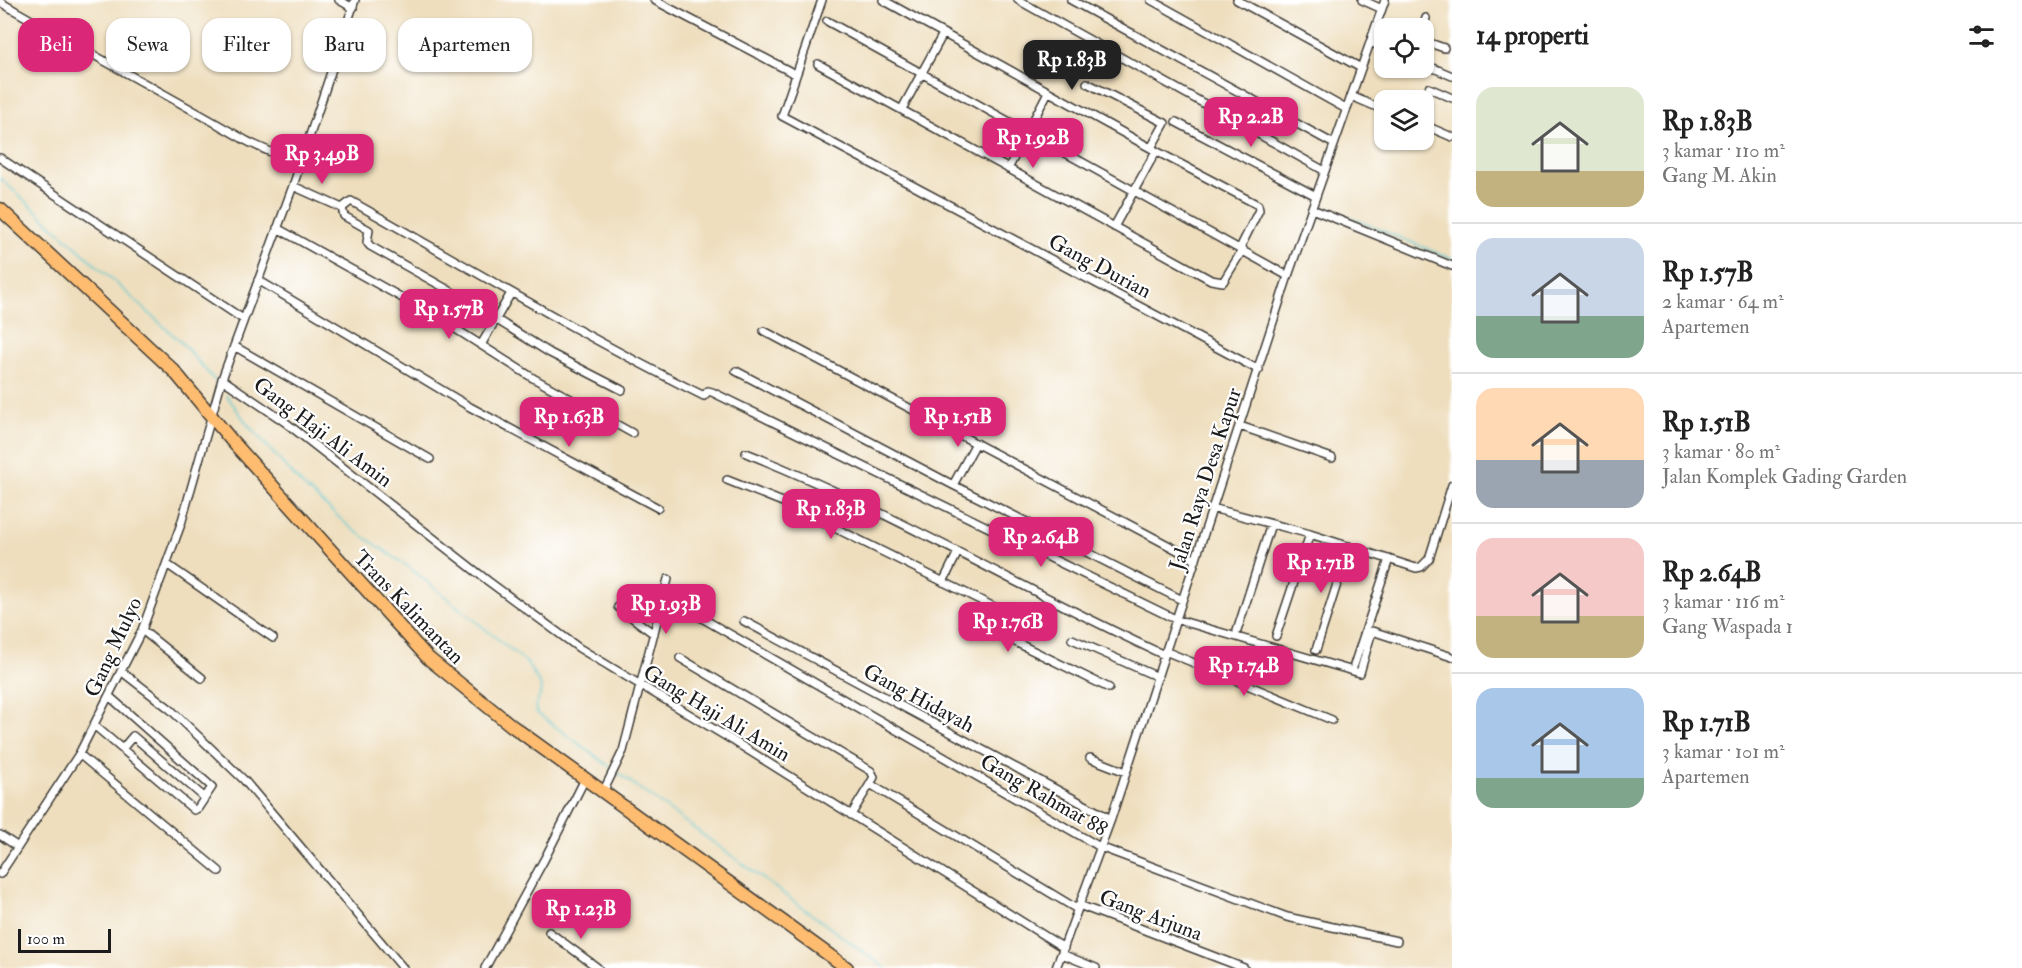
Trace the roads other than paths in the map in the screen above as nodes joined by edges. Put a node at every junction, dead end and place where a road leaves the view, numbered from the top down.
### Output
1 (339, 0) edge
2 (654, 0) edge
3 (822, 0) edge
4 (884, 0) edge
5 (1018, 0) edge
6 (1071, 0) edge
7 (1151, 0) edge
8 (1237, 0) edge
9 (1362, 0) edge
10 (1385, 0) edge
11 (0, 2) edge
12 (354, 4) edge
13 (1382, 9) junction
14 (1379, 18) edge
15 (827, 21) dead end
16 (1374, 31) edge
17 (944, 34) junction
18 (1370, 42) junction
19 (1374, 44) edge
20 (1434, 44) edge
21 (1444, 48) dead end
22 (818, 64) dead end
23 (1361, 68) junction
24 (1434, 68) edge
25 (922, 71) junction
26 (795, 74) junction
27 (1452, 76) edge
28 (1087, 82) dead end
29 (1429, 88) dead end
30 (1048, 92) junction
31 (1351, 96) junction
32 (1452, 98) edge
33 (1374, 106) edge
34 (1346, 109) junction
35 (902, 110) junction
36 (1176, 122) dead end
37 (1434, 129) edge
38 (1028, 130) junction
39 (1452, 137) edge
40 (1334, 144) junction
41 (1153, 149) junction
42 (0, 158) edge
43 (299, 166) junction
44 (1008, 169) junction
45 (1323, 171) junction
46 (293, 186) junction
47 (1135, 190) junction
48 (1316, 196) junction
49 (342, 208) junction
50 (0, 209) edge
51 (1312, 209) junction
52 (1114, 227) junction
53 (276, 228) junction
54 (1242, 248) junction
55 (1452, 266) edge
56 (1288, 276) junction
57 (258, 280) junction
58 (511, 293) junction
59 (496, 318) junction
60 (243, 319) junction
61 (764, 331) dead end
62 (481, 345) junction
63 (234, 346) junction
64 (1259, 370) junction
65 (736, 371) dead end
66 (221, 381) junction
67 (622, 390) dead end
68 (211, 414) junction
69 (1240, 426) junction
70 (632, 434) dead end
71 (976, 443) junction
72 (746, 453) dead end
73 (1332, 458) dead end
74 (430, 459) dead end
75 (727, 480) dead end
76 (1452, 484) edge
77 (953, 485) junction
78 (658, 508) dead end
79 (1212, 508) junction
80 (1271, 524) junction
81 (1310, 534) junction
82 (1349, 546) junction
83 (957, 554) junction
84 (1389, 559) junction
85 (1196, 560) junction
86 (168, 565) junction
87 (668, 579) dead end
88 (942, 582) junction
89 (1182, 600) junction
90 (618, 607) dead end
91 (700, 616) dead end
92 (1175, 619) junction
93 (744, 621) dead end
94 (142, 630) junction
95 (1237, 630) dead end
96 (654, 634) junction
97 (1276, 636) dead end
98 (273, 638) dead end
99 (1072, 639) dead end
100 (1316, 650) dead end
101 (1164, 653) junction
102 (1452, 657) edge
103 (680, 658) dead end
104 (1354, 665) dead end
105 (121, 672) junction
106 (1158, 676) junction
107 (202, 678) dead end
108 (640, 686) junction
109 (1109, 688) dead end
110 (109, 696) junction
111 (1332, 720) dead end
112 (95, 726) junction
113 (122, 749) junction
114 (79, 754) junction
115 (1090, 758) dead end
116 (1126, 772) junction
117 (585, 779) junction
118 (870, 784) junction
119 (603, 792) junction
120 (205, 798) junction
121 (851, 815) junction
122 (1111, 819) junction
123 (0, 835) edge
124 (1100, 847) junction
125 (18, 848) junction
126 (219, 871) dead end
127 (0, 874) edge
128 (1078, 907) junction
129 (549, 933) dead end
130 (1397, 941) dead end
131 (1063, 951) junction
132 (403, 968) edge
133 (484, 968) edge
134 (598, 968) edge
135 (847, 968) edge
136 (1056, 968) edge
137 (1096, 968) edge
138 (1244, 968) edge

1 - 12 street
2 - 26 street
3 - 26 street
4 - 17 street
5 - 45 street
6 - 40 street
7 - 34 street
8 - 23 street
9 - 13 street
10 - 13 street, Jalan Raya Desa Kapur
11 - 43 street
12 - 43 street, Gang Mulyo
13 - 14 street, Jalan Raya Desa Kapur
15 - 25 street
16 - 18 street, Jalan Raya Desa Kapur
17 - 25 street
17 - 30 street
18 - 19 street
18 - 23 street, Jalan Raya Desa Kapur
20 - 21 street
22 - 35 street
23 - 31 street, Jalan Raya Desa Kapur
24 - 27 street
25 - 35 street
25 - 38 street
26 - 64 street, Gang Durian
28 - 41 street
29 - 32 street
30 - 38 street
30 - 41 street
31 - 33 street
31 - 34 street, Jalan Raya Desa Kapur
34 - 40 street, Jalan Raya Desa Kapur
35 - 44 street
36 - 48 street
37 - 39 street
38 - 44 street
38 - 47 street
40 - 45 street, Jalan Raya Desa Kapur
41 - 47 street
41 - 54 street
42 - 60 street
43 - 46 street, Gang Mulyo
44 - 52 street
45 - 48 street, Jalan Raya Desa Kapur
46 - 49 street
46 - 53 street, Gang Mulyo
47 - 52 street
47 - 54 street
48 - 51 street, Jalan Raya Desa Kapur
49 - 58 street
49 - 59 street
50 - 68 highway, Trans Kalimantan
51 - 55 street
51 - 56 street, Jalan Raya Desa Kapur
52 - 54 street
53 - 57 street, Gang Mulyo
53 - 62 street
54 - 56 street
56 - 64 street, Jalan Raya Desa Kapur
57 - 60 street, Gang Mulyo
57 - 78 street
58 - 59 street
58 - 92 street
59 - 62 street
59 - 67 street
60 - 63 street, Gang Mulyo
61 - 71 street
62 - 70 street
63 - 66 street, Gang Mulyo
63 - 74 street
64 - 69 street, Jalan Raya Desa Kapur
65 - 77 street
66 - 68 street, Gang Mulyo
66 - 108 street, Gang Haji Ali Amin
68 - 86 street, Gang Mulyo
68 - 117 highway, Trans Kalimantan
69 - 73 street
69 - 79 street, Jalan Raya Desa Kapur
71 - 77 street
71 - 85 street
72 - 83 street
75 - 88 street
76 - 84 street
77 - 89 street
79 - 80 street
79 - 85 street, Jalan Raya Desa Kapur
80 - 81 street
80 - 95 street
81 - 82 street
81 - 97 street
82 - 84 street
82 - 100 street
83 - 88 street
83 - 101 street
84 - 104 street
85 - 89 street, Jalan Raya Desa Kapur
86 - 94 street, Gang Mulyo
86 - 98 street
87 - 96 street
88 - 109 street
89 - 92 street, Jalan Raya Desa Kapur
90 - 96 street
91 - 124 street, Gang Rahmat 88
92 - 101 street, Jalan Raya Desa Kapur
92 - 102 street
93 - 122 street, Gang Hidayah
94 - 105 street, Gang Mulyo
94 - 107 street
96 - 108 street
99 - 106 street
101 - 106 street, Jalan Raya Desa Kapur
101 - 111 street
103 - 118 street
105 - 110 street, Gang Mulyo
105 - 132 street
106 - 116 street, Jalan Raya Desa Kapur
108 - 119 street
108 - 121 street, Gang Haji Ali Amin
110 - 112 street, Gang Mulyo
110 - 120 street
112 - 113 street
112 - 114 street, Gang Mulyo
113 - 120 street
113 - 120 street
114 - 125 street, Gang Mulyo
114 - 126 street
115 - 116 street
116 - 122 street, Jalan Raya Desa Kapur
117 - 119 highway, Trans Kalimantan
117 - 133 street
118 - 121 street
118 - 128 street, Gang Arjuna
119 - 135 highway, Trans Kalimantan
121 - 131 street, Gang Haji Ali Amin
122 - 124 street, Jalan Raya Desa Kapur
123 - 125 street
124 - 128 street, Jalan Raya Desa Kapur
124 - 130 street, Gang Rahmat 88
125 - 127 street, Gang Mulyo
128 - 131 street, Jalan Raya Desa Kapur
128 - 138 street, Gang Arjuna
129 - 134 street
131 - 136 street, Jalan Raya Desa Kapur
131 - 137 street, Gang Haji Ali Amin

